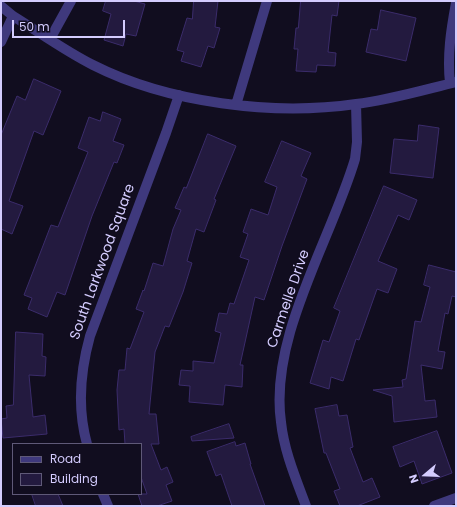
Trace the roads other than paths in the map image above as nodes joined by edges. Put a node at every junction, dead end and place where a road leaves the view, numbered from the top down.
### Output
1 (71, 1) edge
2 (267, 1) edge
3 (456, 3) edge
4 (1, 6) edge
5 (13, 16) junction
6 (50, 39) junction
7 (1, 42) edge
8 (453, 82) edge
9 (179, 95) junction
10 (356, 104) junction
11 (236, 105) junction
12 (87, 443) edge
13 (103, 495) edge
14 (456, 498) edge
15 (108, 506) edge
16 (306, 506) edge
17 (434, 506) edge

1 - 6 street
2 - 11 street
3 - 8 street
4 - 5 street
5 - 6 street
5 - 7 street
6 - 9 street
8 - 10 street
9 - 11 street
9 - 12 street, South Larkwood Square
10 - 11 street
10 - 16 street, Carmelle Drive
13 - 15 street
14 - 17 street

